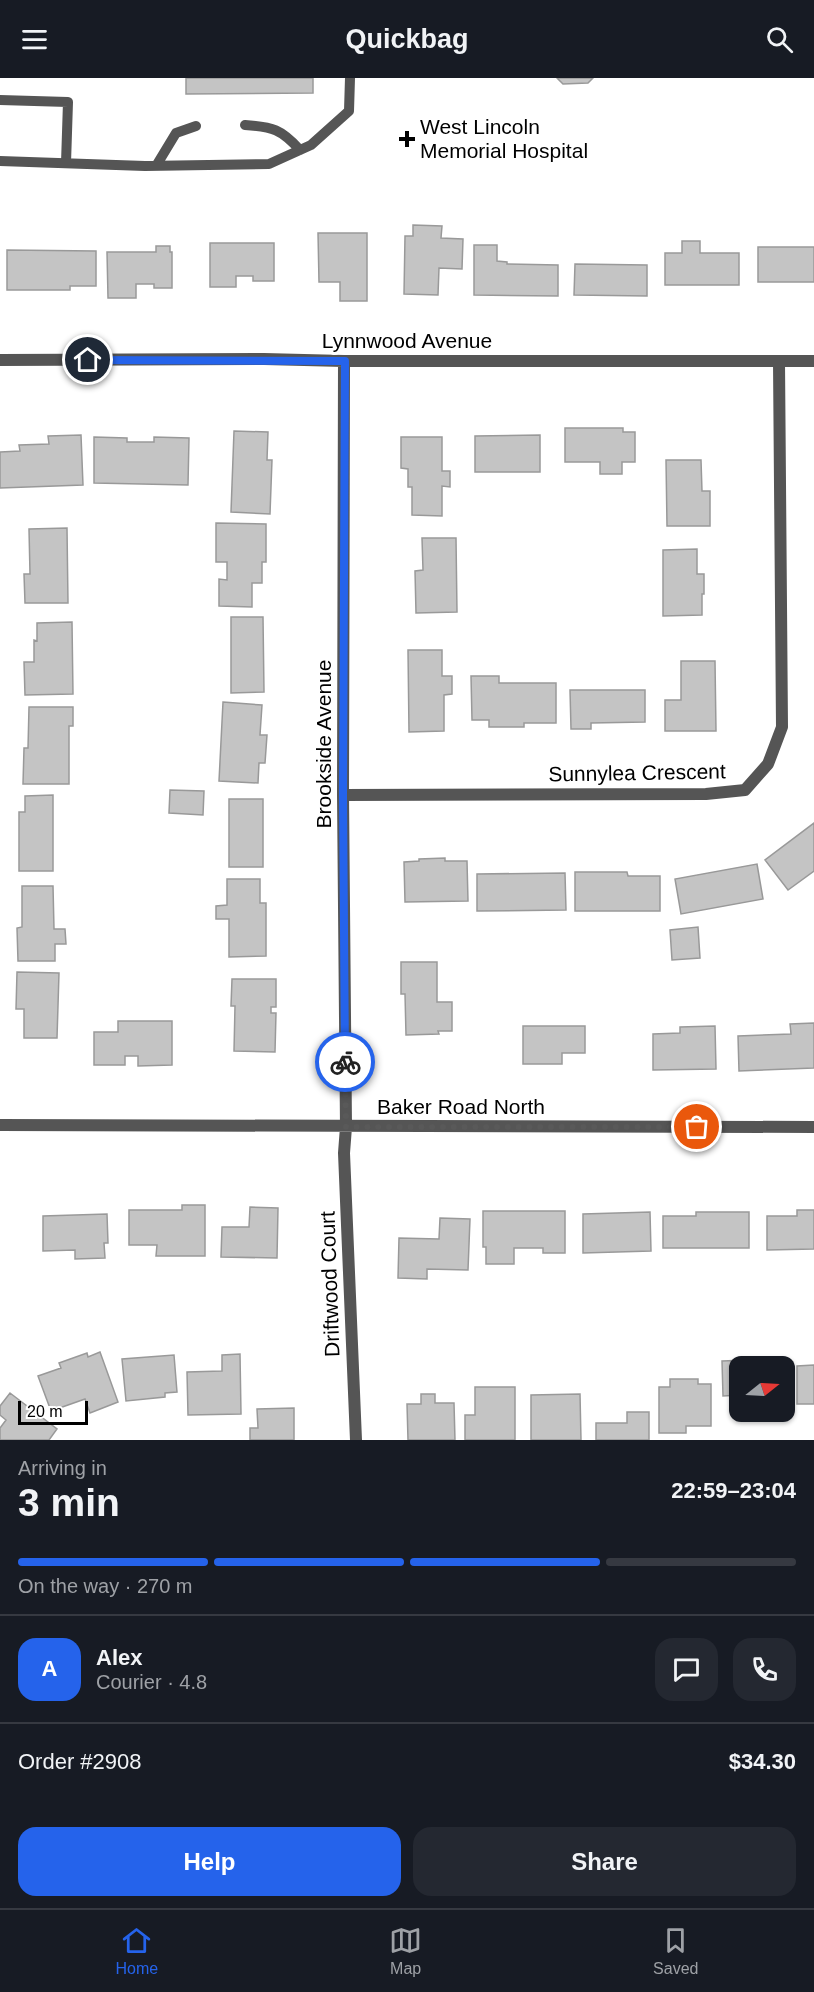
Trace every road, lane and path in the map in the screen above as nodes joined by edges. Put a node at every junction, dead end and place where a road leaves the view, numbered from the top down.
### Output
1 (350, 78) edge
2 (0, 100) edge
3 (245, 125) dead end
4 (196, 126) dead end
5 (300, 150) junction
6 (0, 161) edge
7 (66, 163) junction
8 (156, 166) junction
9 (0, 360) edge
10 (345, 361) junction
11 (814, 361) edge
12 (779, 362) junction
13 (343, 795) junction
14 (0, 1125) edge
15 (814, 1126) edge
16 (346, 1127) junction
17 (356, 1440) edge

1 - 5 lane
2 - 7 lane
3 - 5 lane
4 - 8 lane
5 - 8 lane
6 - 7 lane
7 - 8 lane
9 - 10 street, Lynnwood Avenue
10 - 12 street, Lynnwood Avenue
10 - 13 street, Brookside Avenue
11 - 12 street, Lynnwood Avenue
12 - 13 street, Sunnylea Crescent
13 - 16 street, Brookside Avenue
14 - 16 street, Baker Road North
15 - 16 street, Baker Road North
16 - 17 street, Driftwood Court

